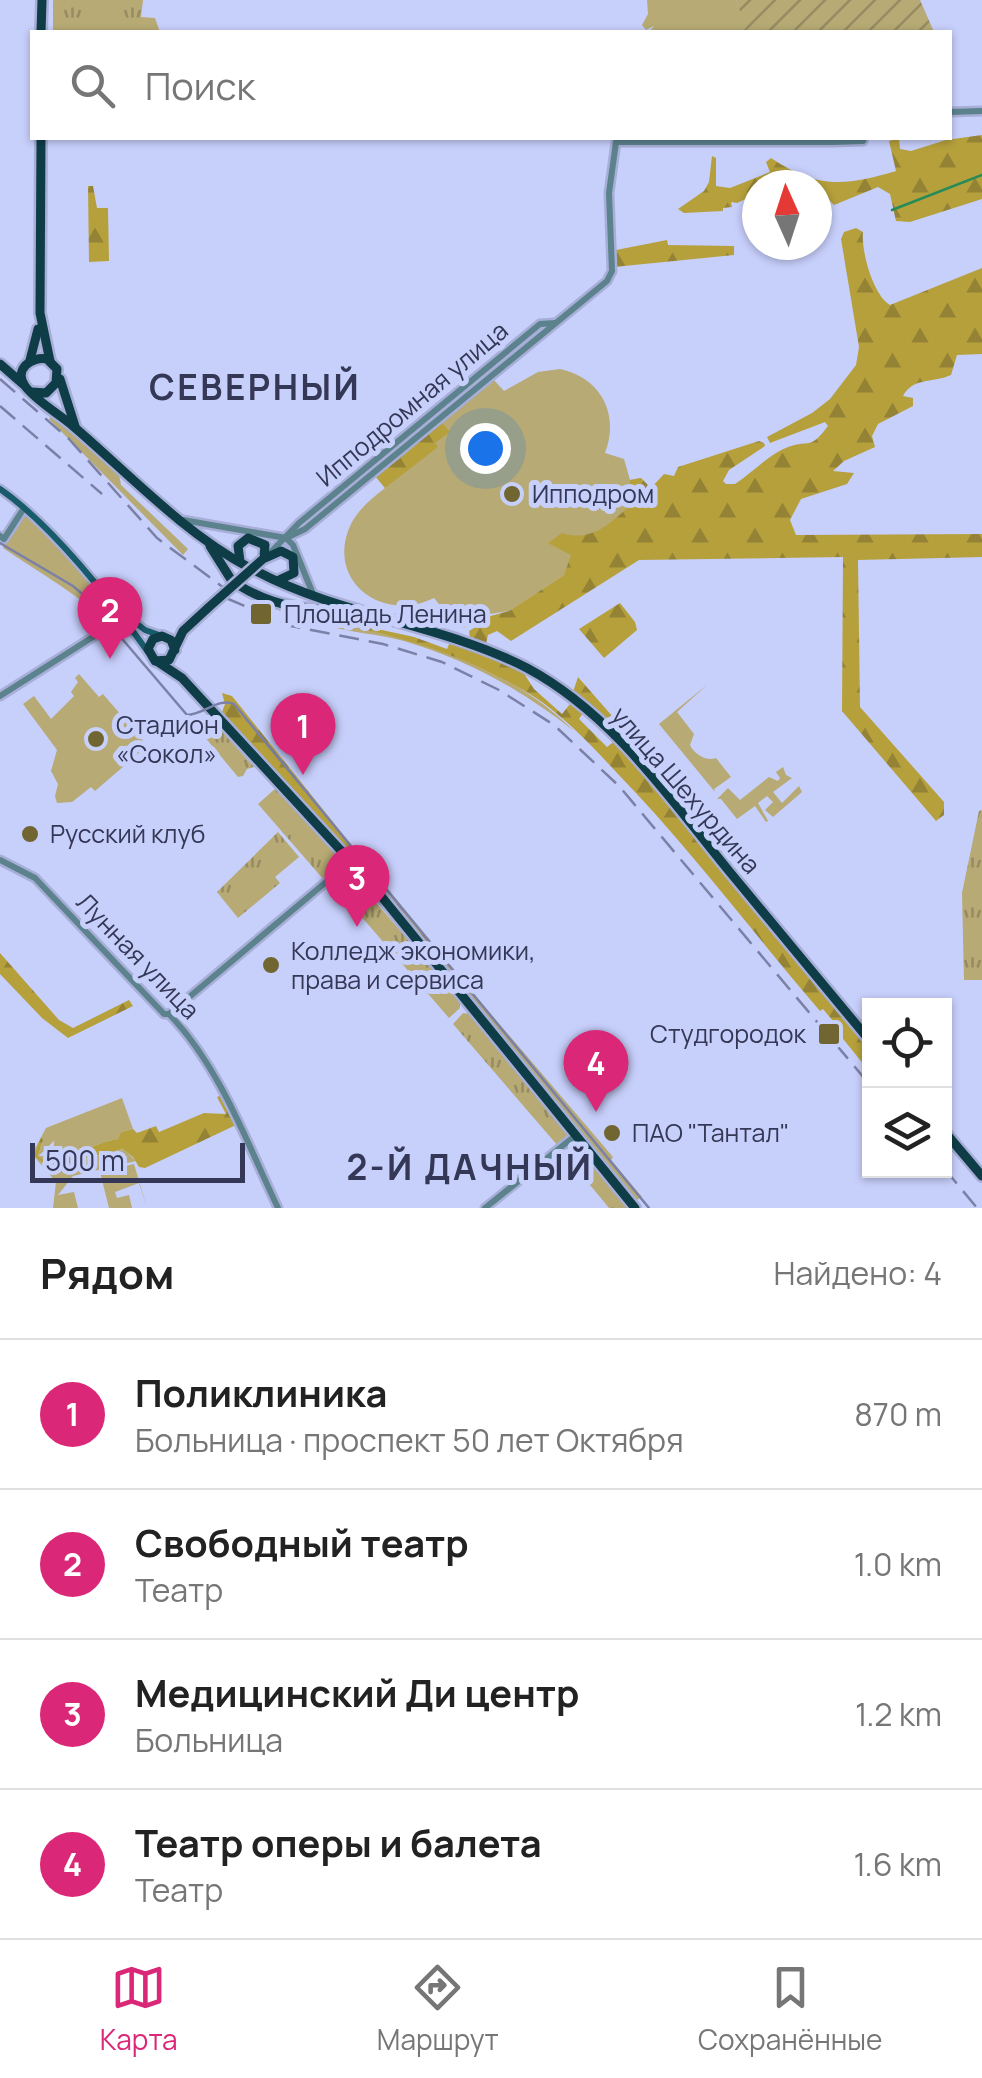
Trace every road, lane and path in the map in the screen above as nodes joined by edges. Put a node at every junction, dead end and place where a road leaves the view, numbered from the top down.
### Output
1 (41, 3) edge
2 (41, 30) edge
3 (952, 112) edge
4 (982, 112) edge
5 (41, 140) edge
6 (781, 140) edge
7 (40, 313) junction
8 (50, 361) junction
9 (28, 362) junction
10 (0, 363) edge
11 (58, 375) junction
12 (28, 389) junction
13 (76, 428) junction
14 (0, 489) edge
15 (24, 508) junction
16 (182, 520) junction
17 (286, 538) junction
18 (1, 540) edge
19 (208, 544) junction
20 (263, 559) junction
21 (249, 567) junction
22 (232, 580) junction
23 (277, 581) junction
24 (252, 593) junction
25 (313, 594) junction
26 (341, 606) junction
27 (118, 609) junction
28 (184, 630) junction
29 (136, 634) junction
30 (96, 635) junction
31 (158, 635) junction
32 (146, 649) junction
33 (175, 651) junction
34 (158, 662) junction
35 (182, 678) junction
36 (0, 696) edge
37 (0, 860) edge
38 (351, 861) junction
39 (169, 1014) junction
40 (862, 1031) edge
41 (576, 1135) junction
42 (952, 1140) edge
43 (982, 1176) edge
44 (278, 1208) edge
45 (486, 1208) edge
46 (635, 1208) edge

1 - 2 main road
3 - 4 street
5 - 7 main road
6 - 17 street, Ипподромная улица
7 - 8 main road
7 - 9 main road
8 - 9 main road
8 - 11 main road
9 - 10 main road, улица Шехурдина
9 - 12 main road
10 - 12 main road, улица Шехурдина
11 - 12 main road
11 - 13 main road
12 - 13 main road, улица Шехурдина
13 - 16 main road, улица Шехурдина
14 - 15 main road
15 - 18 street
15 - 27 main road
16 - 17 street
16 - 19 main road, улица Шехурдина
17 - 20 street, Ипподромная улица
17 - 25 street
19 - 21 main road, улица Шехурдина
19 - 22 main road, улица Шехурдина
20 - 21 main road
20 - 23 main road
20 - 28 main road, bridge
21 - 22 main road
21 - 23 main road, улица Шехурдина
21 - 24 main road
22 - 24 main road, улица Шехурдина
23 - 25 main road, улица Шехурдина
24 - 26 main road, улица Шехурдина
25 - 26 main road, улица Шехурдина
26 - 40 main road, улица Шехурдина
27 - 29 main road
27 - 30 street
27 - 31 main road
28 - 31 main road
28 - 33 main road
29 - 30 street
29 - 32 main road
30 - 36 street
31 - 32 main road
31 - 33 main road
32 - 34 main road
33 - 34 main road
33 - 35 main road
34 - 35 main road
35 - 38 main road
37 - 39 street, Лунная улица
38 - 39 street
38 - 41 main road
39 - 44 street, Лунная улица
41 - 45 street
41 - 46 main road
42 - 43 main road

